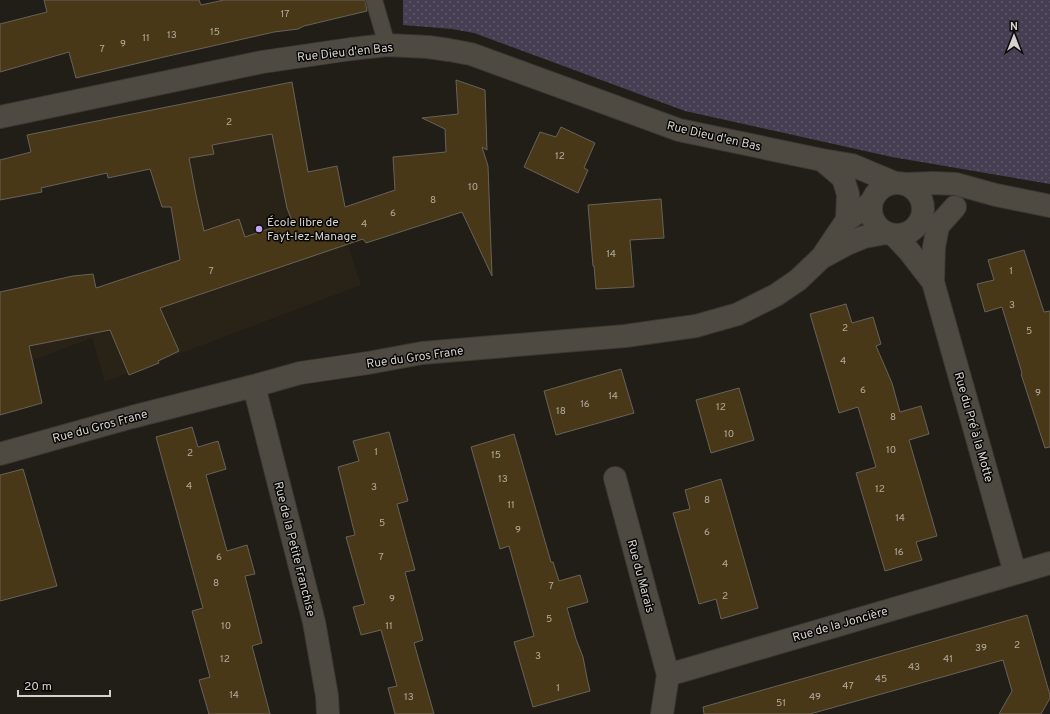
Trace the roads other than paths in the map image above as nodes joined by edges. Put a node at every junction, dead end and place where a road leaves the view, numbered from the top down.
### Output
1 (374, 0) edge
2 (387, 45) junction
3 (0, 117) edge
4 (822, 160) junction
5 (900, 184) junction
6 (996, 195) junction
7 (872, 202) junction
8 (1050, 206) edge
9 (955, 207) junction
10 (923, 215) junction
11 (847, 220) junction
12 (890, 234) junction
13 (934, 247) junction
14 (821, 258) junction
15 (933, 282) junction
16 (254, 386) junction
17 (0, 454) edge
18 (615, 478) dead end
19 (1048, 570) edge
20 (1015, 573) junction
21 (668, 675) junction
22 (328, 714) edge
23 (662, 714) edge

1 - 2 lane
2 - 3 street, Rue Dieu d'en Bas
2 - 4 street, Rue Dieu d'en Bas
4 - 5 street
4 - 11 street
5 - 6 street
5 - 7 street
5 - 10 street
6 - 8 street
6 - 9 street
7 - 11 street, Rue du Gros Frane
7 - 12 street
9 - 10 street
9 - 13 street, Rue du Pré à la Motte
10 - 12 street
10 - 13 street, Rue du Pré à la Motte
11 - 14 street, Rue du Gros Frane
12 - 14 street, Rue du Gros Frane
12 - 15 street, Rue du Pré à la Motte
13 - 15 street, Rue du Pré à la Motte
14 - 16 street, Rue du Gros Frane
15 - 20 street, Rue du Pré à la Motte
16 - 17 street, Rue du Gros Frane
16 - 22 street, Rue de la Petite Franchise
18 - 21 street, Rue du Marais
19 - 20 street, Rue de la Joncière
20 - 21 street, Rue de la Joncière
21 - 23 street

